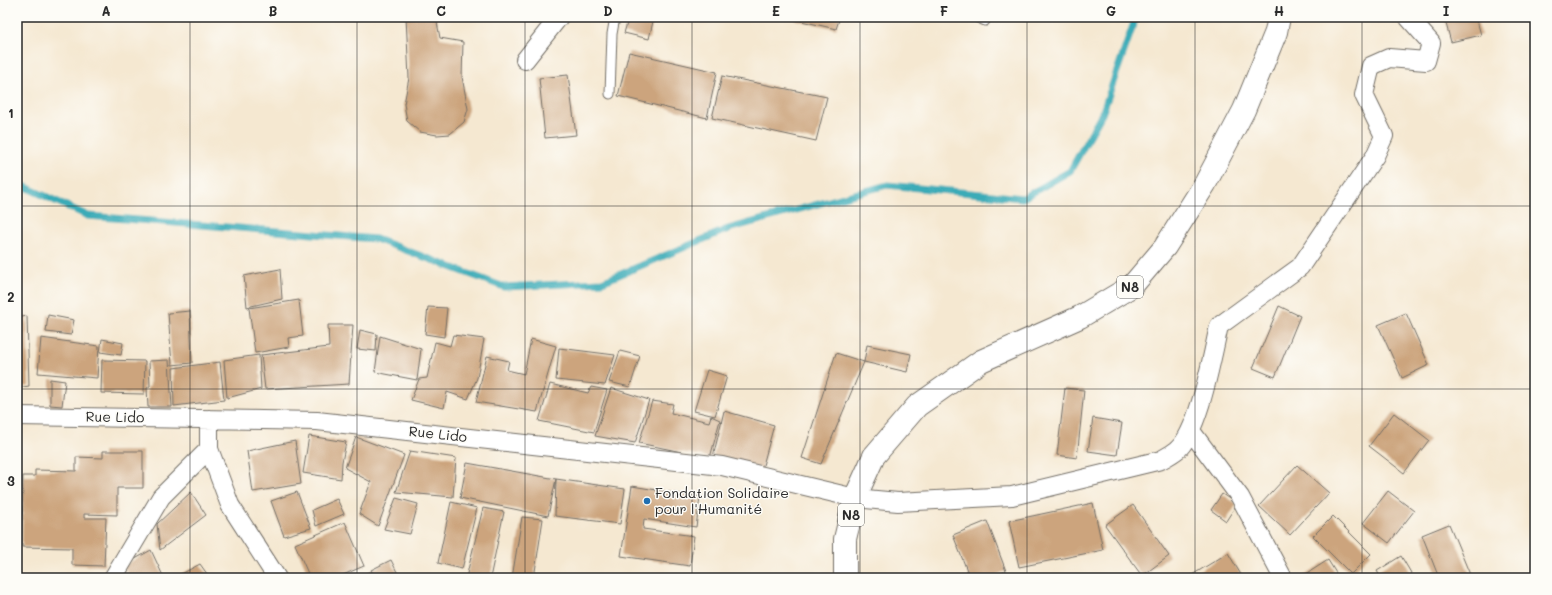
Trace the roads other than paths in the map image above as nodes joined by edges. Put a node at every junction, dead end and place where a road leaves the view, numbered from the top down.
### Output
1 (558, 17) edge
2 (615, 17) edge
3 (976, 17) edge
4 (1279, 17) edge
5 (1408, 17) edge
6 (985, 21) dead end
7 (525, 60) dead end
8 (610, 94) dead end
9 (17, 416) edge
10 (209, 419) junction
11 (1192, 431) junction
12 (209, 449) junction
13 (855, 498) junction
14 (112, 578) edge
15 (277, 578) edge
16 (845, 578) edge
17 (1283, 578) edge

1 - 7 street
2 - 8 lane
3 - 6 lane
4 - 13 highway, N8
5 - 11 street
9 - 10 street, Rue Lido
10 - 12 street
10 - 13 street, Rue Lido
11 - 13 street, Rue Lido
11 - 17 street
12 - 14 street
12 - 15 street
13 - 16 highway, N8

